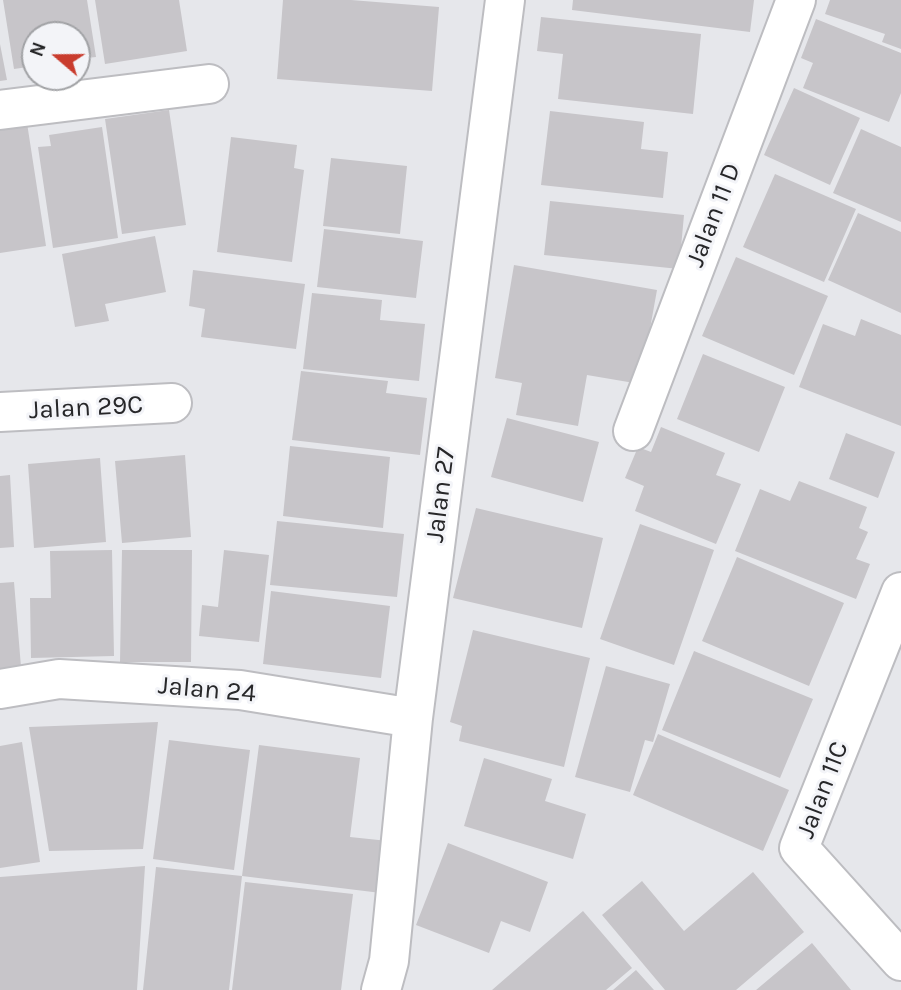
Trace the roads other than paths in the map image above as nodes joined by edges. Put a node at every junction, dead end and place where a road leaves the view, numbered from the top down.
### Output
1 (505, 0) edge
2 (796, 0) edge
3 (209, 84) dead end
4 (0, 110) edge
5 (172, 403) dead end
6 (0, 412) edge
7 (633, 431) dead end
8 (901, 592) edge
9 (888, 657) edge
10 (0, 688) edge
11 (413, 718) junction
12 (901, 961) edge
13 (385, 976) edge
14 (414, 990) edge

1 - 11 street, Jalan 27
2 - 7 street, Jalan 11 D
3 - 4 street
5 - 6 street, Jalan 29C
8 - 9 street, Jalan 11C
9 - 12 street, Jalan 11C
10 - 11 street, Jalan 24
11 - 13 street, Jalan 27
13 - 14 street

